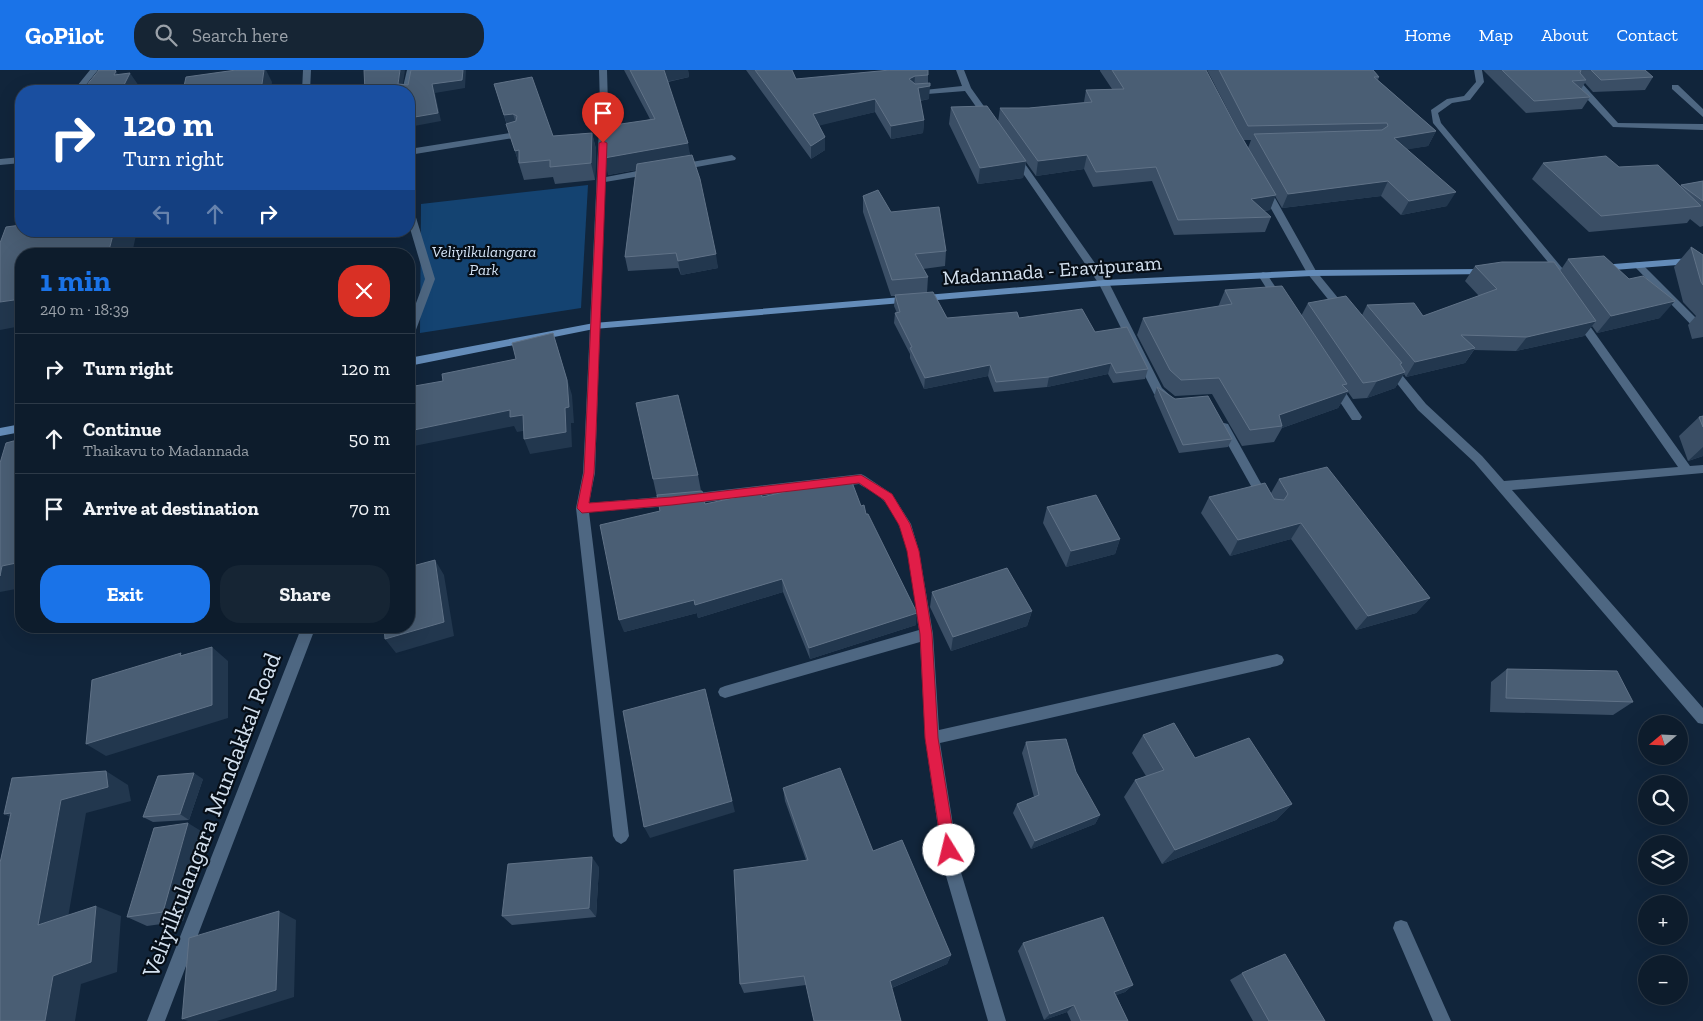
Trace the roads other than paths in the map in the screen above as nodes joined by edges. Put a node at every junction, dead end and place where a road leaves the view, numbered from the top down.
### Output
1 (94, 70) edge
2 (307, 70) edge
3 (411, 70) edge
4 (603, 70) edge
5 (960, 70) edge
6 (1478, 70) edge
7 (1577, 83) edge
8 (83, 85) edge
9 (306, 85) edge
10 (407, 85) edge
11 (1675, 87) dead end
12 (967, 88) junction
13 (914, 93) edge
14 (1703, 114) edge
15 (1703, 127) edge
16 (996, 128) edge
17 (517, 136) edge
18 (1007, 145) edge
19 (415, 151) edge
20 (732, 158) dead end
21 (15, 161) edge
22 (0, 162) edge
23 (1259, 179) edge
24 (601, 180) junction
25 (415, 230) edge
26 (1703, 260) edge
27 (1638, 266) junction
28 (1589, 269) edge
29 (1564, 271) joint
30 (1497, 272) edge
31 (1546, 272) edge
32 (1312, 273) junction
33 (1263, 275) junction
34 (1104, 283) junction
35 (1285, 309) edge
36 (1574, 311) edge
37 (1349, 317) edge
38 (415, 319) edge
39 (594, 326) junction
40 (1703, 331) edge
41 (1379, 354) edge
42 (415, 361) edge
43 (1329, 375) edge
44 (1181, 402) edge
45 (1218, 416) edge
46 (1356, 417) dead end
47 (15, 429) edge
48 (0, 432) edge
49 (1703, 469) edge
50 (1687, 470) junction
51 (1501, 486) junction
52 (582, 508) junction
53 (1271, 510) edge
54 (306, 633) edge
55 (926, 634) junction
56 (1277, 660) dead end
57 (725, 692) dead end
58 (1703, 718) edge
59 (932, 738) junction
60 (621, 836) dead end
61 (1401, 928) dead end
62 (156, 1021) edge
63 (997, 1021) edge
64 (1442, 1021) edge

1 - 8 street
2 - 9 street
3 - 10 street
4 - 24 street
5 - 12 street
6 - 29 street
7 - 15 street
11 - 14 street
12 - 13 street
12 - 16 street
17 - 19 street
18 - 34 street
20 - 24 street
21 - 22 street
23 - 32 street
24 - 39 street
25 - 38 street
26 - 27 main road
27 - 28 main road
27 - 40 street
29 - 31 main road
30 - 32 main road, Madannada - Eravipuram
32 - 33 main road, Madannada - Eravipuram
32 - 37 street
33 - 34 main road, Madannada - Eravipuram
33 - 35 street
34 - 39 main road, Madannada - Eravipuram
34 - 44 street
36 - 50 street
39 - 42 main road, Madannada - Eravipuram
39 - 52 street
41 - 51 street
43 - 46 street
45 - 53 street
47 - 48 main road
49 - 50 street
50 - 51 street
51 - 58 street
52 - 55 street
52 - 60 street
54 - 62 street, Veliyilkulangara Mundakkal Road
55 - 57 street
55 - 59 street
56 - 59 street
59 - 63 street
61 - 64 street

